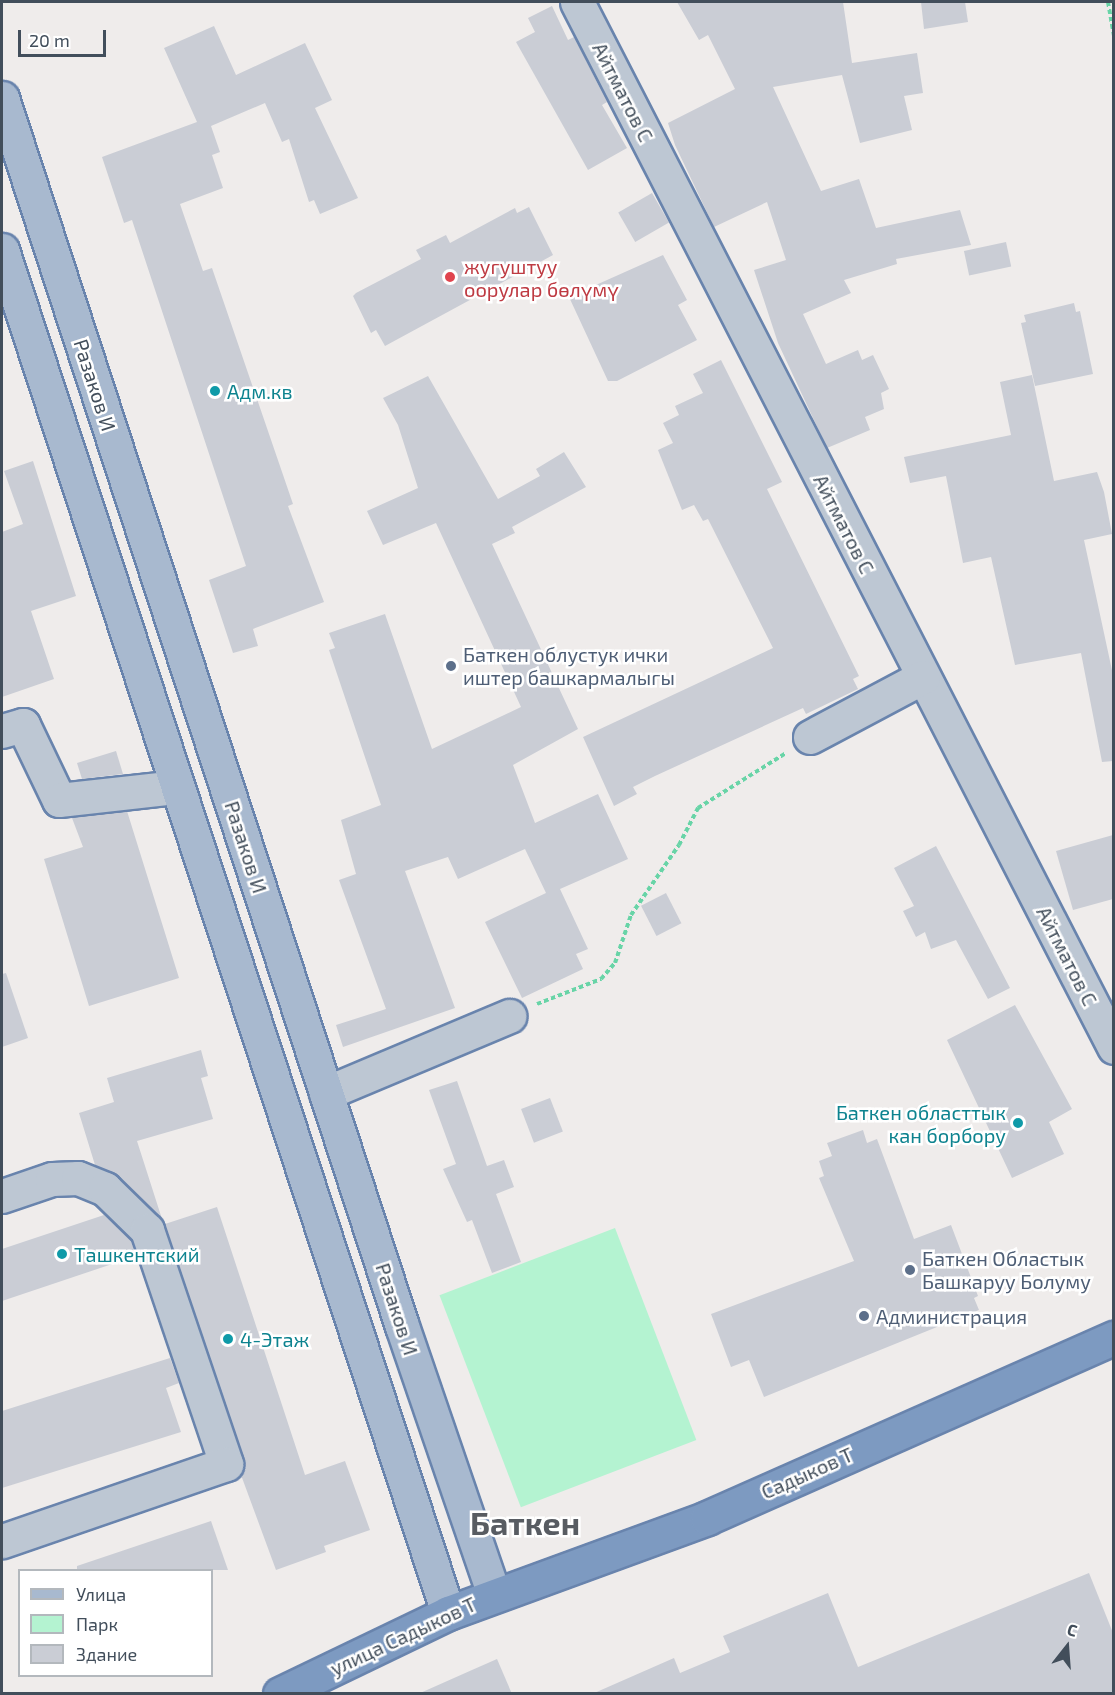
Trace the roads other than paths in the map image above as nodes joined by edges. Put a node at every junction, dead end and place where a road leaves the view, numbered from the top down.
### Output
1 (577, 2) edge
2 (3, 107) edge
3 (2, 250) edge
4 (923, 677) junction
5 (193, 686) junction
6 (149, 700) junction
7 (2, 731) edge
8 (810, 737) road end
9 (177, 786) junction
10 (509, 1016) road end
11 (1109, 1028) edge
12 (326, 1093) junction
13 (2, 1196) edge
14 (1113, 1338) edge
15 (2, 1541) edge
16 (494, 1595) junction
17 (448, 1613) junction
18 (280, 1694) edge

1 - 4 street, Айтматов С
2 - 5 main road, Разаков И
3 - 6 main road
4 - 8 street
4 - 11 street, Айтматов С
5 - 6 main road
5 - 12 main road, Разаков И
6 - 9 main road
7 - 9 street
9 - 17 main road
10 - 12 street
12 - 16 main road, Разаков И
13 - 15 street
14 - 16 highway, Садыков Т
16 - 17 highway, улица Садыков Т
17 - 18 highway, улица Садыков Т

